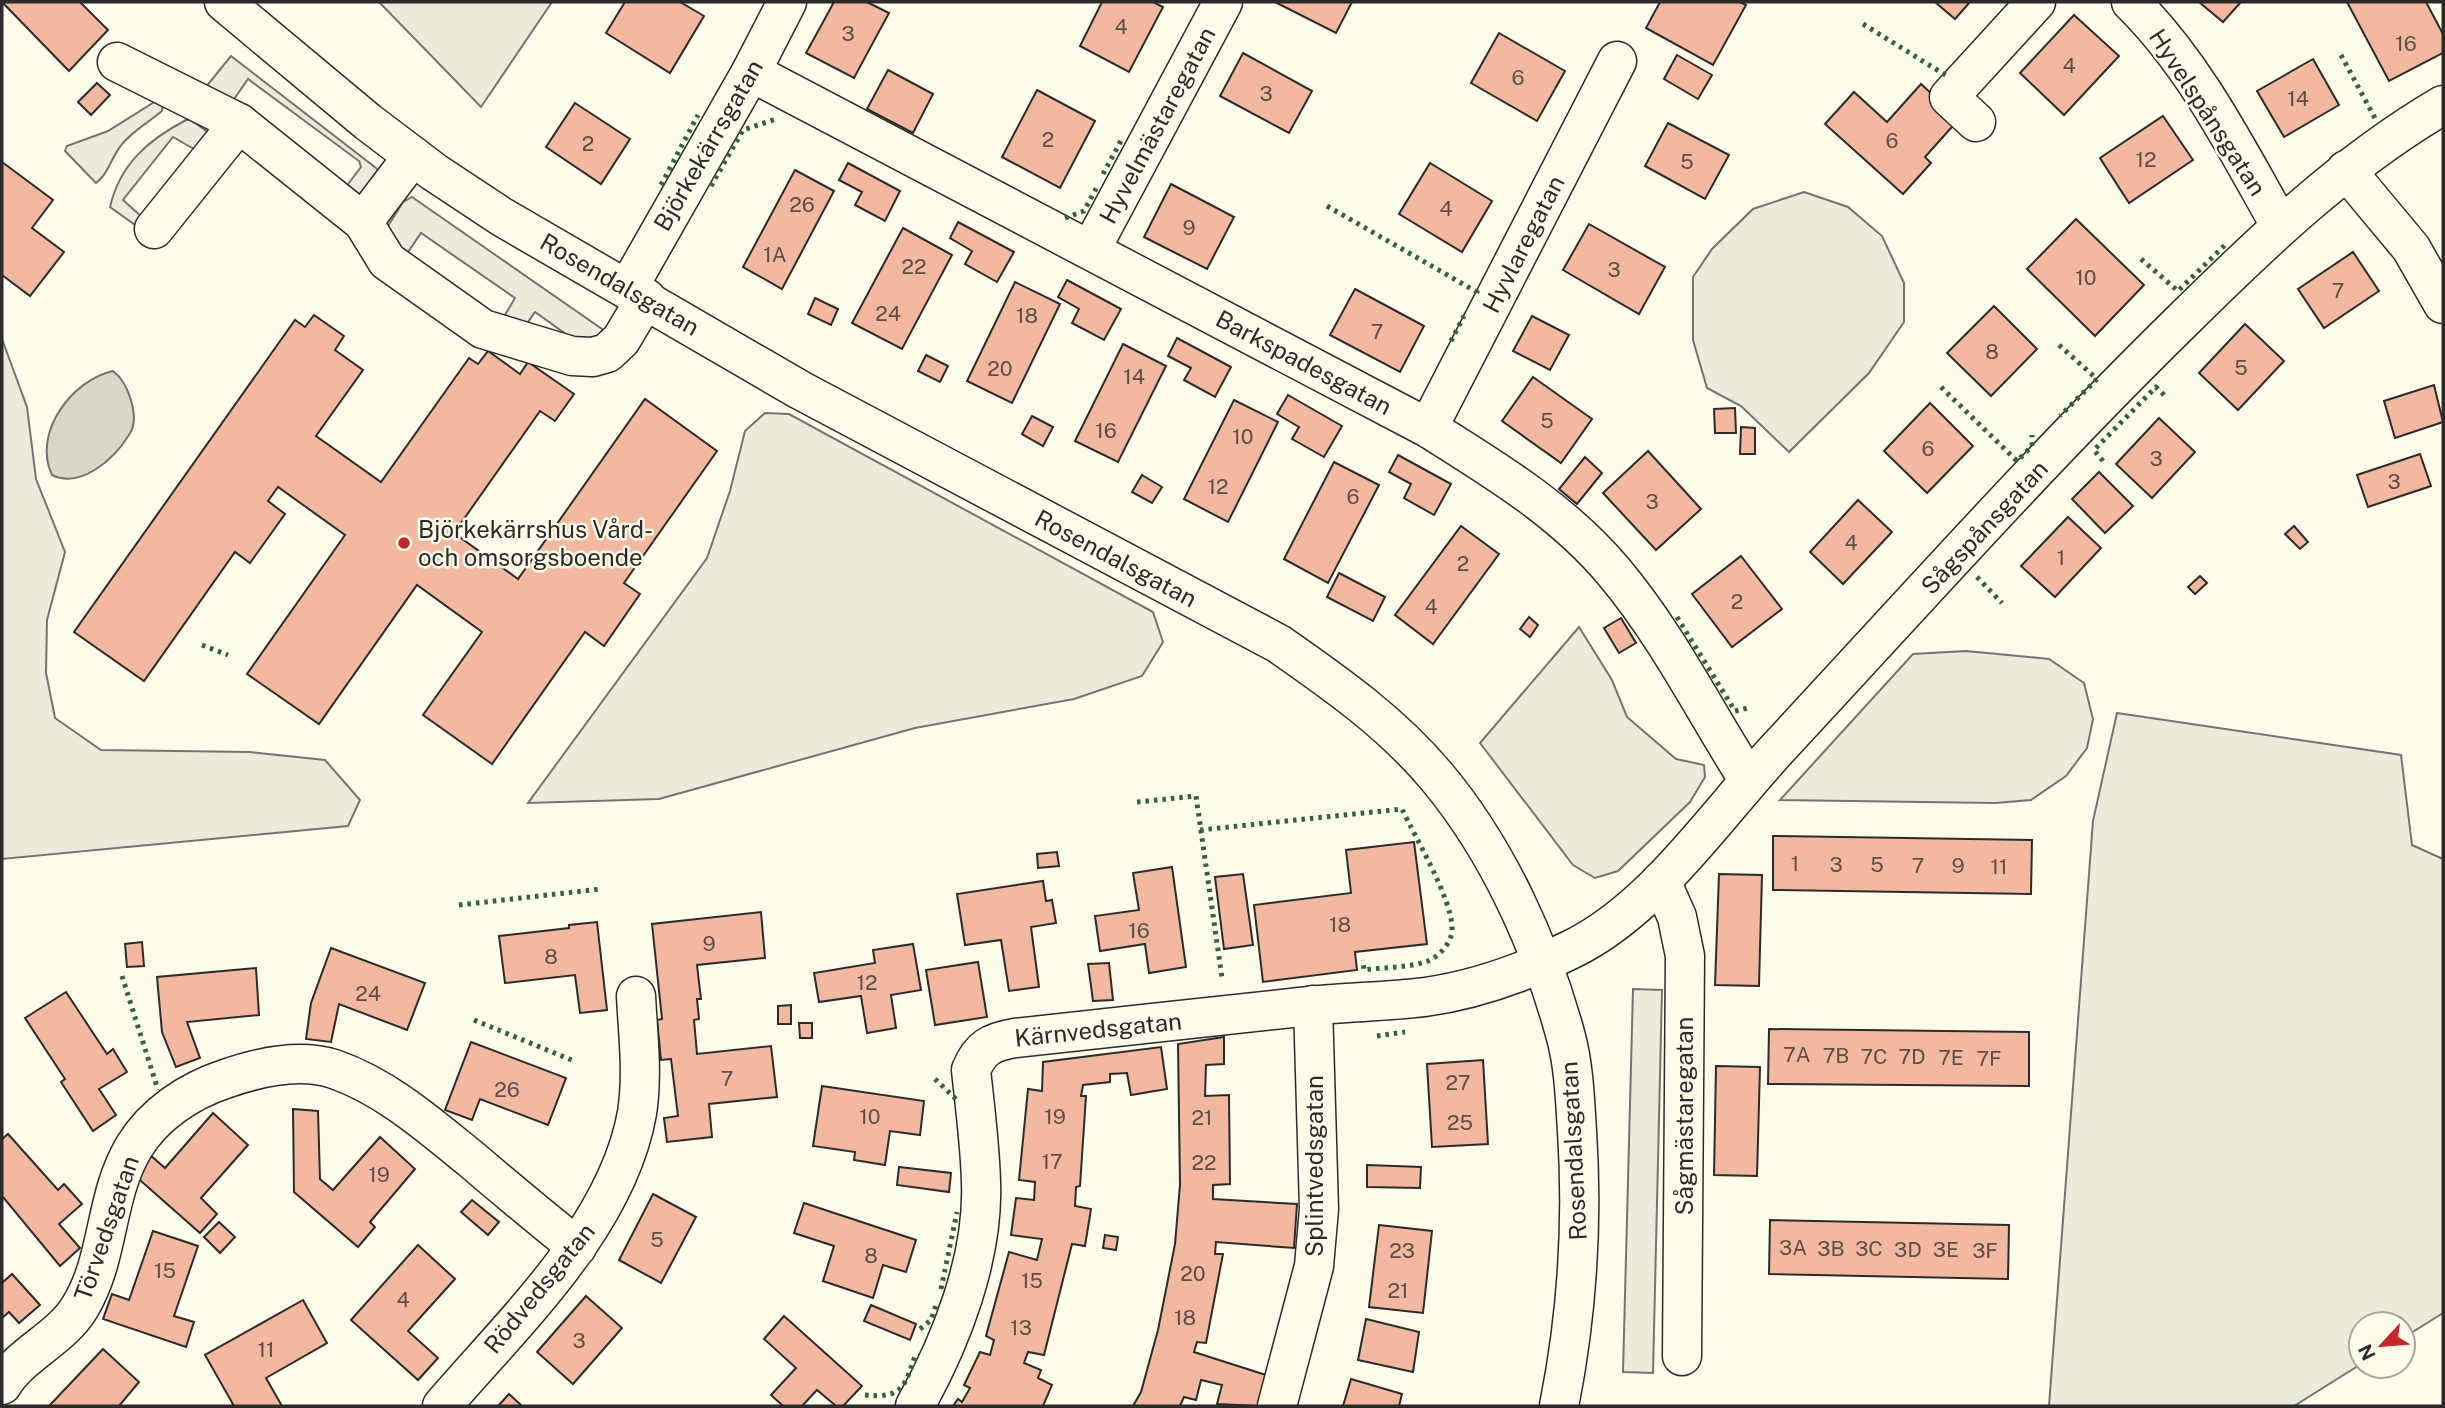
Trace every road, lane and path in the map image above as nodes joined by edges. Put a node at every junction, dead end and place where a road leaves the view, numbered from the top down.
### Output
1 (224, 2) edge
2 (787, 2) edge
3 (1223, 2) edge
4 (2036, 2) edge
5 (2131, 2) edge
6 (1617, 61) dead end
7 (117, 62) dead end
8 (751, 72) junction
9 (2443, 105) edge
10 (1976, 122) dead end
11 (239, 123) junction
12 (413, 156) junction
13 (2346, 170) junction
14 (363, 222) junction
15 (2280, 225) junction
16 (154, 229) dead end
17 (1091, 249) junction
18 (637, 293) junction
19 (2443, 304) edge
20 (1428, 428) junction
21 (1748, 779) junction
22 (1661, 881) junction
23 (1541, 963) junction
24 (636, 996) dead end
25 (1312, 1005) junction
26 (577, 1247) junction
27 (1682, 1356) dead end
28 (2, 1385) edge
29 (442, 1406) edge
30 (915, 1406) edge
31 (1277, 1406) edge
32 (1559, 1406) edge

1 - 12 street, Rosendalsgatan
2 - 8 street, Björkekärrsgatan
3 - 17 street, Hyvelmästaregatan
4 - 10 street
5 - 15 street, Hyvelspånsgatan
6 - 20 street, Hyvlaregatan
7 - 11 street, Björkekärrsgatan
8 - 17 street, Barkspadesgatan
8 - 18 street, Björkekärrsgatan
9 - 13 street, Sågspånsgatan
11 - 14 street, Björkekärrsgatan
11 - 16 street
12 - 14 street
12 - 18 street, Rosendalsgatan
13 - 15 street, Sågspånsgatan
13 - 19 street
14 - 18 street, Björkekärrsgatan
15 - 21 street, Sågspånsgatan
17 - 20 street, Barkspadesgatan
18 - 23 street, Rosendalsgatan
20 - 21 street, Barkspadesgatan
21 - 22 street, Sågspånsgatan
22 - 23 street, Sågspånsgatan
22 - 27 street, Sågmästaregatan
23 - 25 street, Kärnvedsgatan
23 - 32 street, Rosendalsgatan
24 - 26 street, Rödvedsgatan
25 - 30 street, Kärnvedsgatan
25 - 31 street, Splintvedsgatan
26 - 28 street, Törvedsgatan
26 - 29 street, Rödvedsgatan

